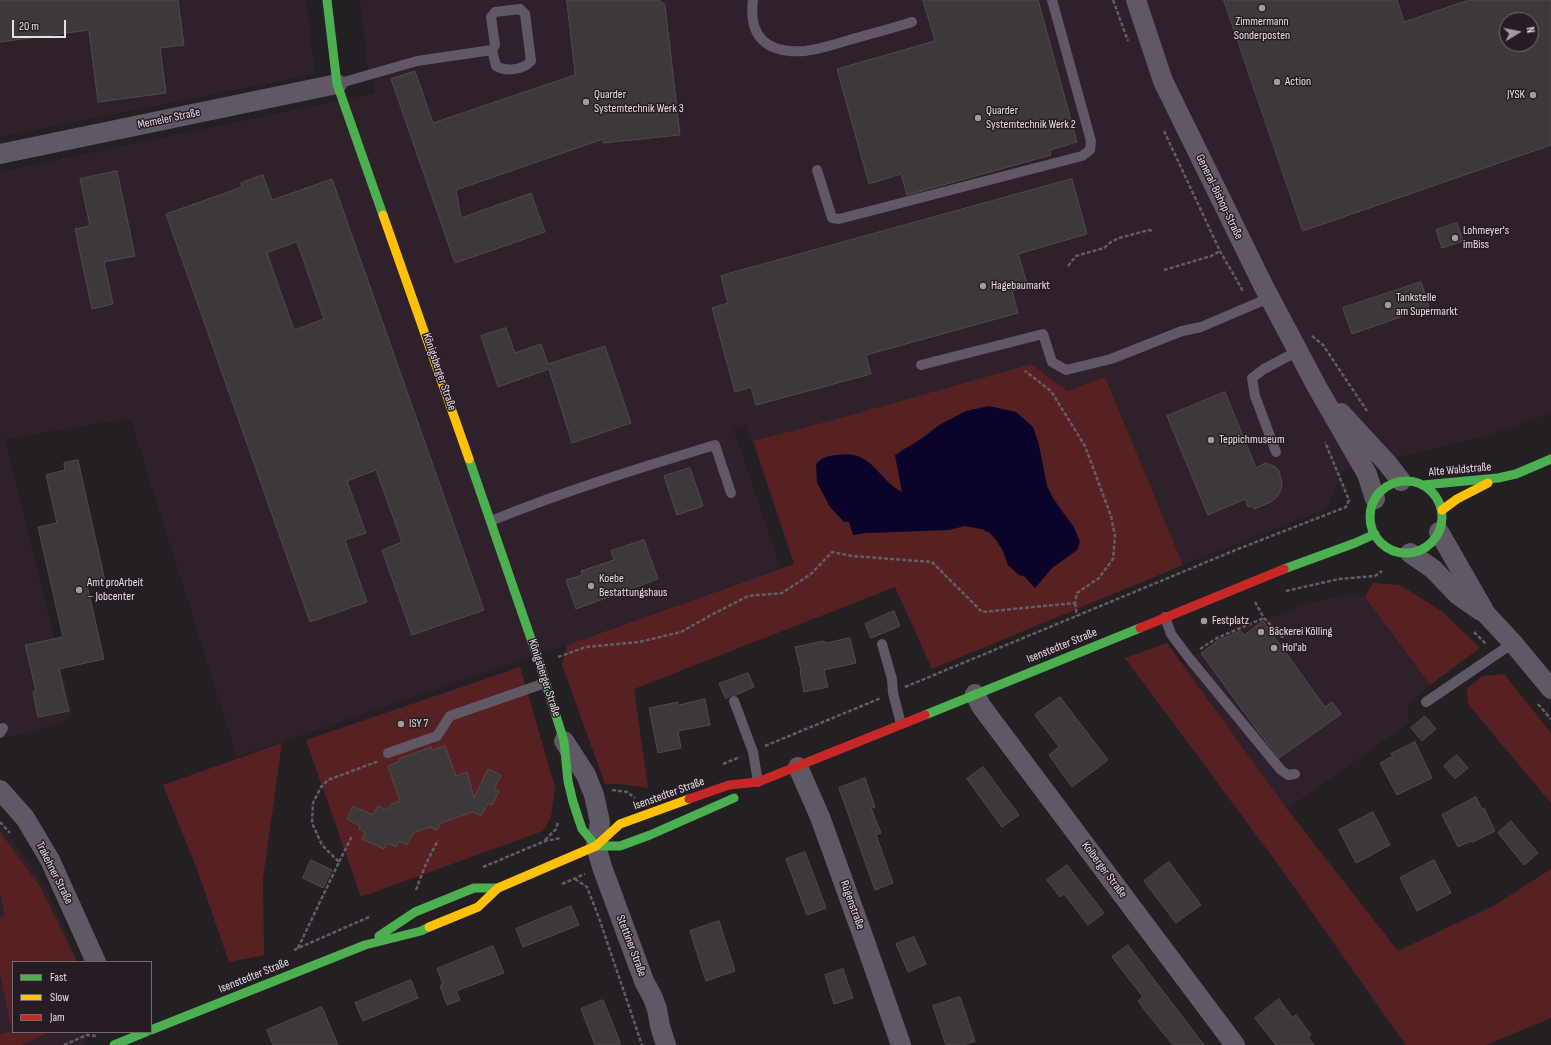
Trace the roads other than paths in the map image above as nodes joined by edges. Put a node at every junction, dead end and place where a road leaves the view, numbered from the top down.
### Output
1 (327, 0) edge
2 (753, 0) edge
3 (1052, 0) edge
4 (1136, 0) edge
5 (912, 22) dead end
6 (492, 50) junction
7 (337, 84) junction
8 (0, 154) edge
9 (817, 170) dead end
10 (1269, 298) junction
11 (1298, 351) junction
12 (922, 365) dead end
13 (1317, 387) junction
14 (1276, 452) dead end
15 (1551, 460) edge
16 (1498, 478) junction
17 (1400, 481) junction
18 (1424, 485) junction
19 (731, 493) dead end
20 (1375, 499) junction
21 (1442, 510) junction
22 (492, 521) junction
23 (1439, 532) junction
24 (1375, 534) junction
25 (1410, 553) junction
26 (1486, 614) junction
27 (1165, 617) junction
28 (1513, 643) junction
29 (882, 644) dead end
30 (546, 683) junction
31 (975, 694) junction
32 (1544, 696) edge
33 (734, 701) dead end
34 (1426, 702) dead end
35 (901, 724) junction
36 (564, 741) joint
37 (388, 753) road end
38 (798, 767) junction
39 (1295, 774) dead end
40 (758, 782) junction
41 (0, 790) edge
42 (596, 846) junction
43 (498, 888) junction
44 (365, 944) junction
45 (96, 961) edge
46 (152, 1030) edge
47 (666, 1045) edge
48 (901, 1045) edge
49 (1235, 1045) edge

1 - 7 street, Königsberger Straße
2 - 5 lane
3 - 9 lane
4 - 10 street, General-Bishop-Straße
6 - 6 lane
6 - 7 lane
7 - 8 street, Memeler Straße
7 - 22 street, Königsberger Straße
10 - 11 street, General-Bishop-Straße
10 - 12 lane
11 - 13 street, General-Bishop-Straße
11 - 14 lane
13 - 17 street, General-Bishop-Straße
13 - 20 street, General-Bishop-Straße
15 - 16 street, Alte Waldstraße
16 - 18 street, Alte Waldstraße
16 - 21 street, Alte Waldstraße
17 - 18 street
17 - 20 street
18 - 21 street
19 - 22 lane
20 - 24 street
21 - 23 street
22 - 30 street, Königsberger Straße
23 - 25 street
23 - 26 street
24 - 25 street
24 - 27 street, Isenstedter Straße
25 - 26 street
26 - 28 street
27 - 31 street, Isenstedter Straße
27 - 39 lane
28 - 32 street
28 - 34 lane
29 - 35 lane
30 - 36 street, Königsberger Straße
30 - 37 lane
31 - 35 street, Isenstedter Straße
31 - 49 street, Kolberger Straße
33 - 40 lane
35 - 38 street, Isenstedter Straße
36 - 42 street, Königsberger Straße
38 - 40 street, Isenstedter Straße
38 - 48 street, Rügenstraße
40 - 42 street, Isenstedter Straße
40 - 42 street, Isenstedter Straße
41 - 45 street, Trakehner Straße
42 - 43 street, Isenstedter Straße
42 - 47 street, Stettiner Straße
43 - 44 street, Isenstedter Straße
43 - 44 street, Isenstedter Straße
44 - 46 street, Isenstedter Straße

